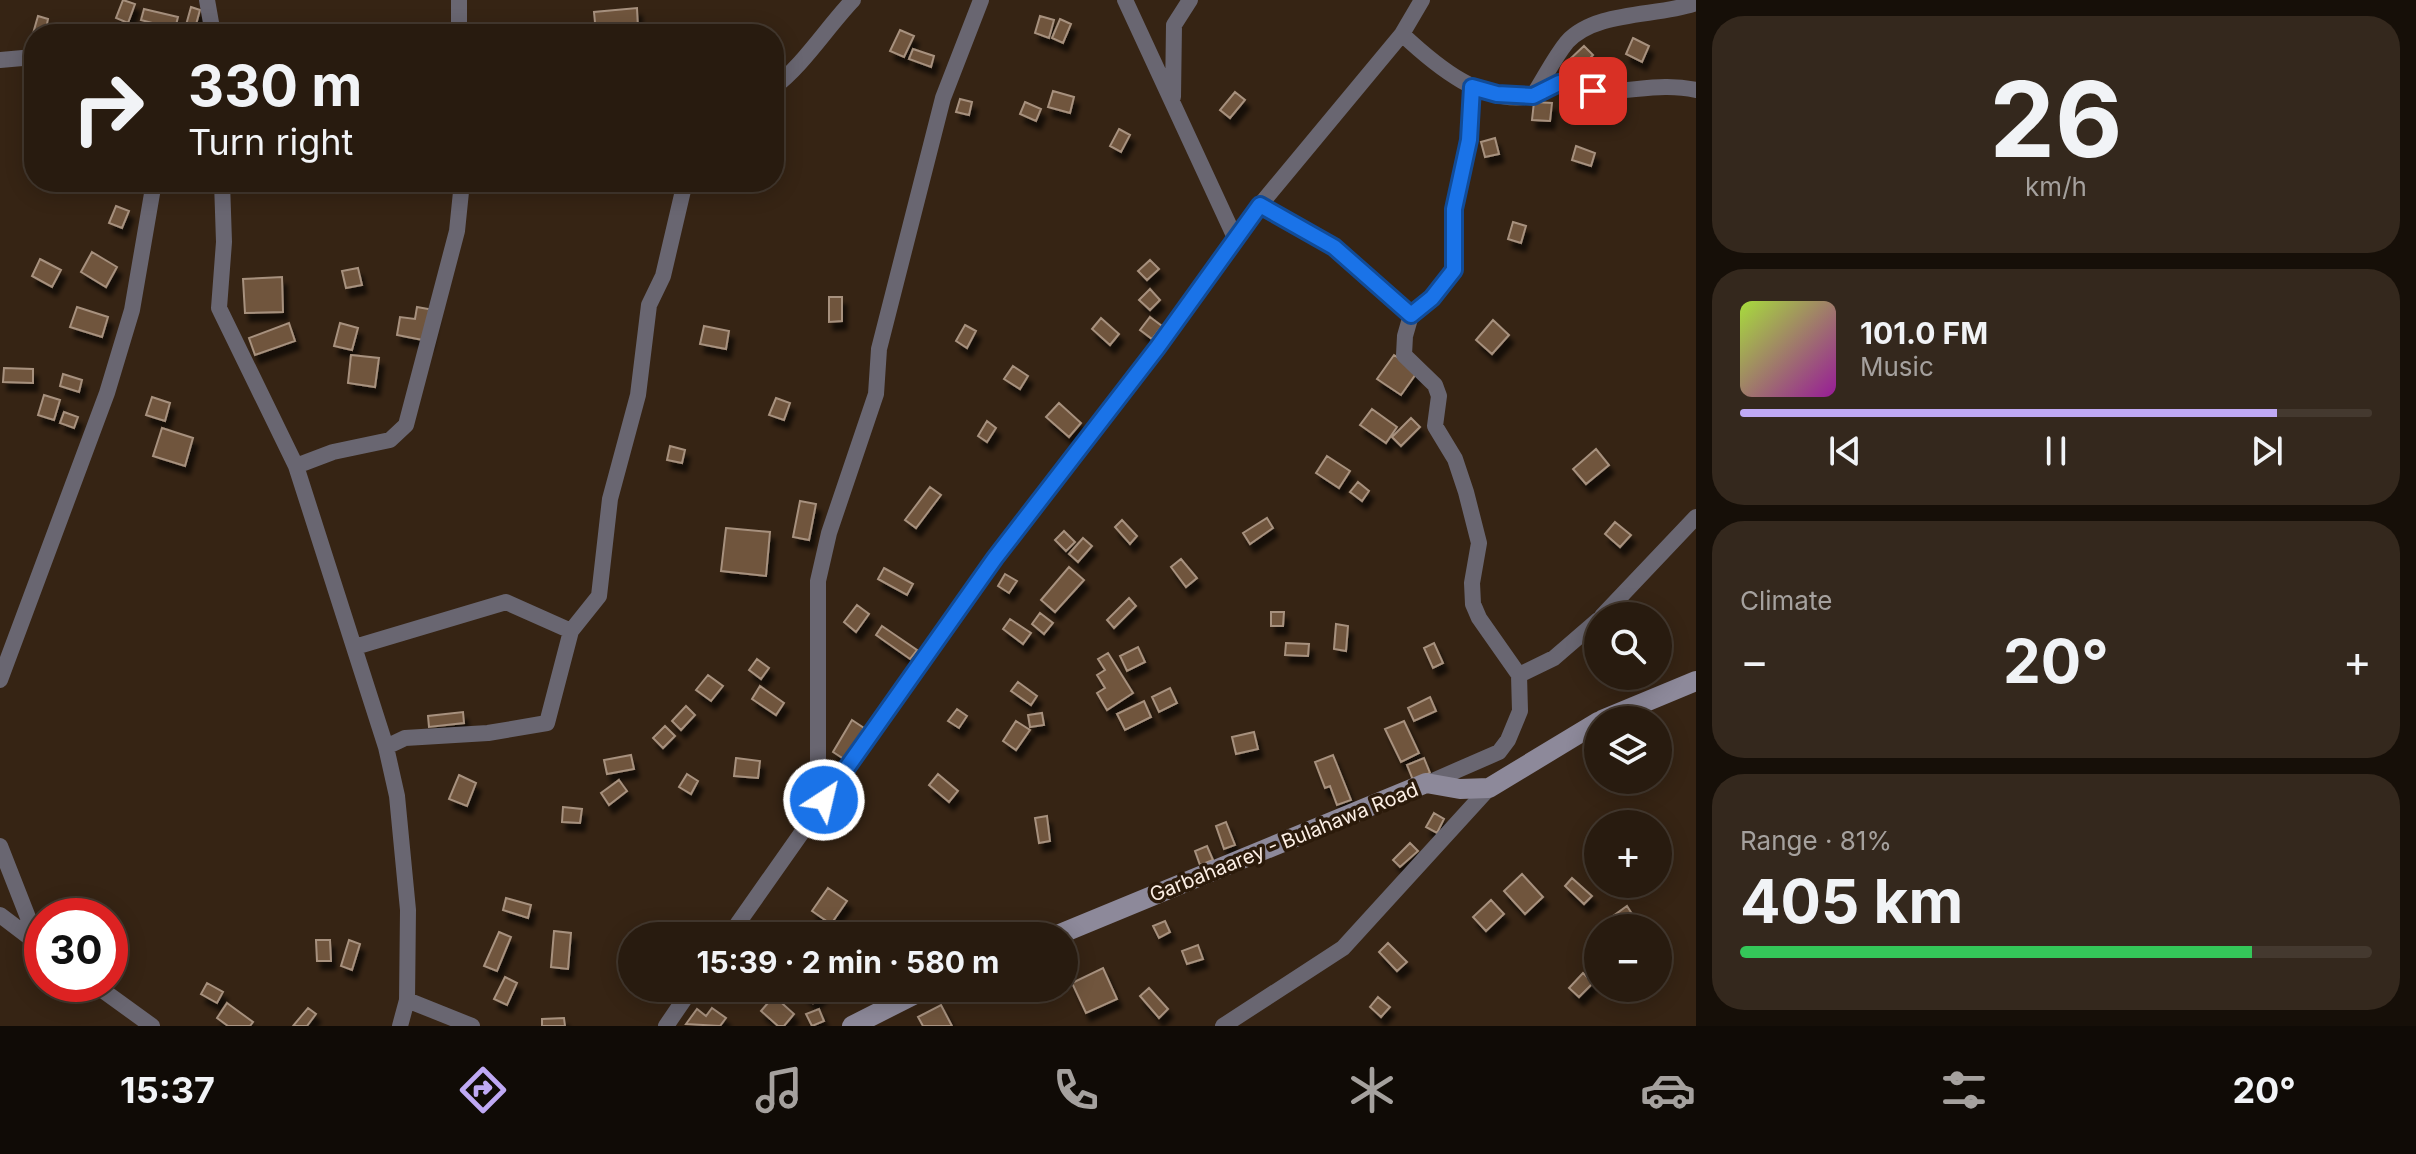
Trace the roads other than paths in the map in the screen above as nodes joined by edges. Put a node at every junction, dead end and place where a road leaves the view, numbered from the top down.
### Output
1 (207, 0) edge
2 (459, 0) edge
3 (853, 0) edge
4 (981, 0) edge
5 (1125, 0) edge
6 (1190, 0) edge
7 (1422, 0) edge
8 (1696, 3) edge
9 (211, 24) edge
10 (459, 24) edge
11 (1402, 34) junction
12 (24, 58) edge
13 (0, 60) edge
14 (784, 80) edge
15 (1472, 87) junction
16 (1696, 90) edge
17 (1533, 96) junction
18 (1173, 98) junction
19 (152, 192) edge
20 (222, 192) edge
21 (461, 192) edge
22 (683, 192) edge
23 (1260, 205) junction
24 (1236, 240) junction
25 (1411, 315) junction
26 (296, 466) junction
27 (1696, 517) edge
28 (1615, 602) edge
29 (571, 631) junction
30 (1584, 632) edge
31 (355, 647) junction
32 (1519, 675) junction
33 (0, 680) edge
34 (1696, 681) edge
35 (1636, 706) edge
36 (1584, 731) edge
37 (386, 747) junction
38 (1426, 783) junction
39 (1489, 788) junction
40 (824, 800) junction
41 (0, 846) edge
42 (24, 905) edge
43 (0, 915) edge
44 (739, 922) edge
45 (1078, 927) edge
46 (24, 932) edge
47 (407, 1000) junction
48 (119, 1002) edge
49 (682, 1002) edge
50 (899, 1002) edge
51 (152, 1026) edge
52 (400, 1026) edge
53 (472, 1026) edge
54 (666, 1026) edge
55 (852, 1026) edge
56 (1223, 1026) edge

1 - 9 street
2 - 10 street
3 - 14 street
4 - 40 street
5 - 18 street
6 - 18 street
7 - 11 street
8 - 17 street
11 - 15 street
11 - 23 street
12 - 13 street
15 - 17 street
15 - 25 street
16 - 17 street
18 - 24 street
19 - 33 street
20 - 26 street
21 - 26 street
22 - 29 street
23 - 24 street
23 - 25 street
24 - 40 street
25 - 32 street
26 - 31 street
27 - 28 street
29 - 31 street
29 - 37 street
30 - 32 street
31 - 37 street
32 - 38 street
34 - 35 main road
36 - 39 main road
37 - 47 street
38 - 39 main road, Garbahaarey - Bulahawa Road
38 - 45 main road, Garbahaarey - Bulahawa Road
39 - 56 street
40 - 44 street
41 - 42 street
43 - 46 street
47 - 52 street
47 - 53 street
48 - 51 street
49 - 54 street
50 - 55 main road

